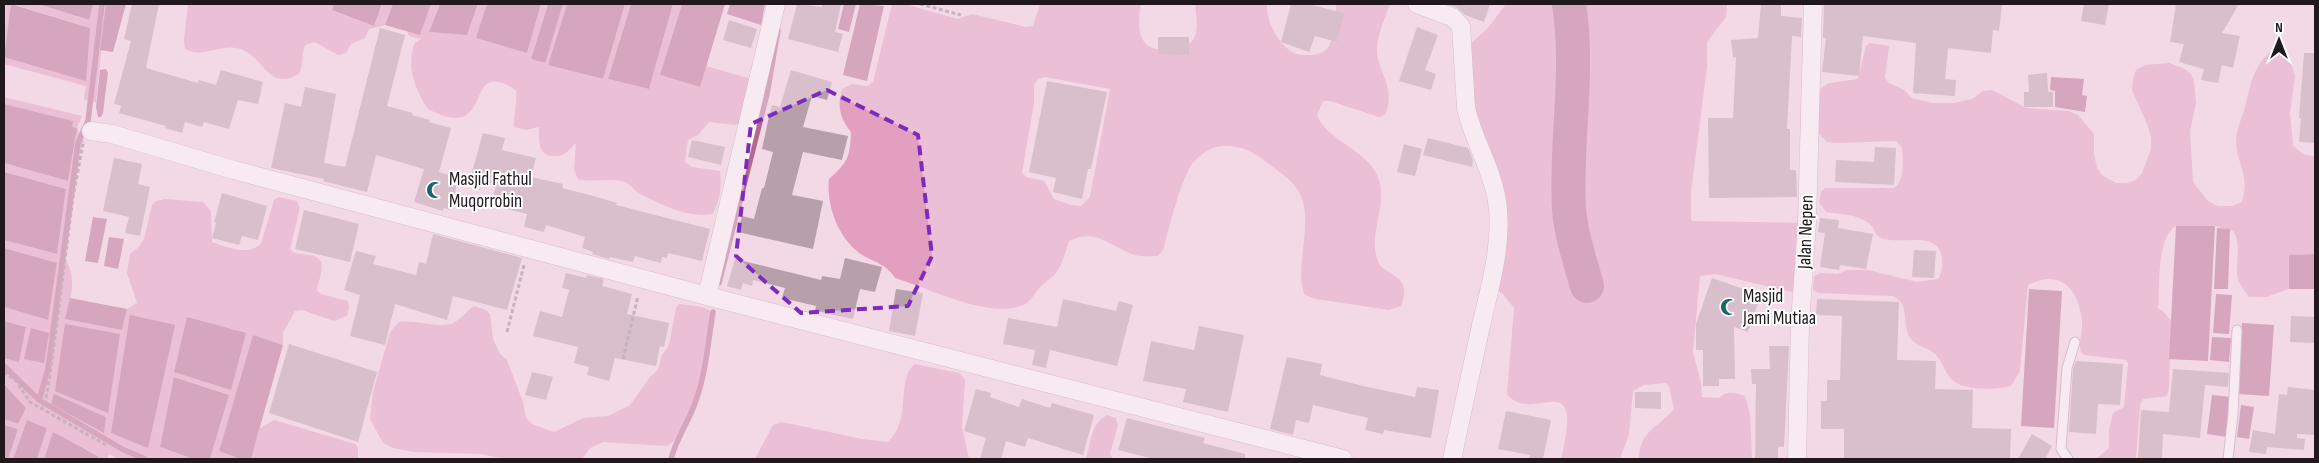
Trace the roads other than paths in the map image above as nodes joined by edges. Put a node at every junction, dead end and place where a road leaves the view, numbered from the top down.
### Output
1 (776, 4) edge
2 (1417, 4) edge
3 (1813, 4) edge
4 (91, 131) road end
5 (707, 296) junction
6 (2237, 330) dead end
7 (2075, 342) dead end
8 (1343, 459) edge
9 (1452, 459) edge
10 (1797, 459) edge
11 (2068, 459) edge
12 (2228, 459) edge

1 - 5 street
2 - 9 street
3 - 10 street, Jalan Nepen
4 - 5 street
5 - 8 street
6 - 12 lane
7 - 11 lane

